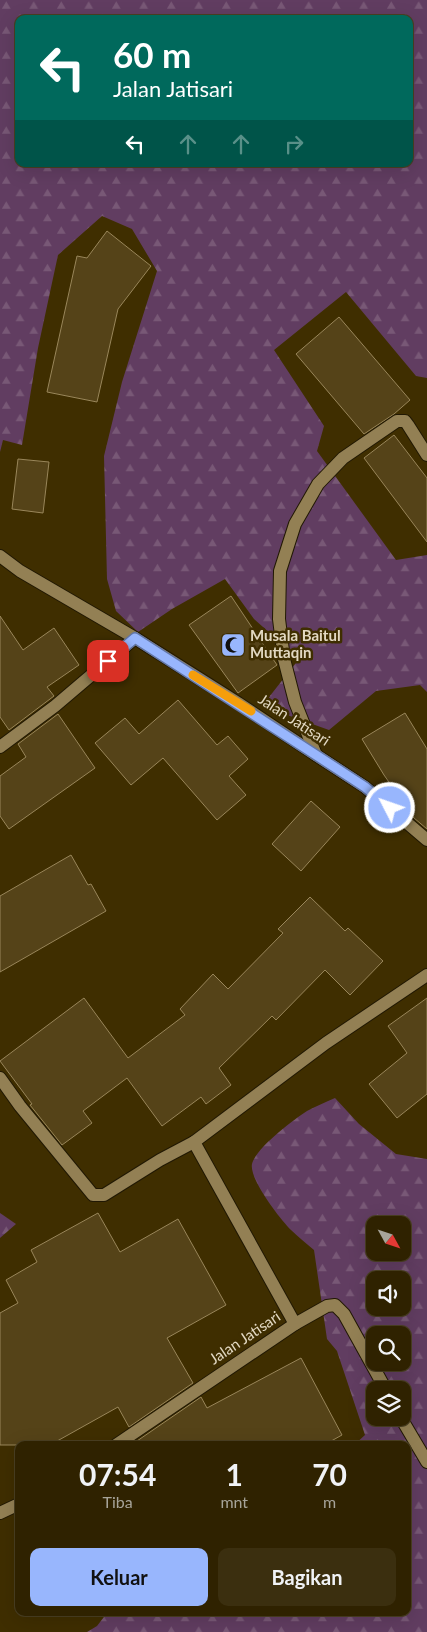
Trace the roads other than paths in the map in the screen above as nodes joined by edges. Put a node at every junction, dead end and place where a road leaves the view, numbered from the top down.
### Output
1 (427, 455) edge
2 (0, 556) edge
3 (135, 638) junction
4 (0, 747) edge
5 (316, 755) junction
6 (427, 840) edge
7 (427, 975) edge
8 (0, 1078) edge
9 (194, 1142) junction
10 (295, 1324) junction
11 (381, 1381) edge
12 (406, 1426) edge
13 (122, 1441) edge
14 (427, 1462) edge
15 (15, 1506) edge
16 (0, 1512) edge

1 - 5 street
2 - 3 street, Jalan Jatisari
3 - 4 street
3 - 5 street, Jalan Jatisari
5 - 6 street, Jalan Jatisari
7 - 9 street
8 - 9 street
9 - 10 street, Jalan Jatisari
10 - 11 street
10 - 13 street, Jalan Jatisari
12 - 14 street
15 - 16 street

